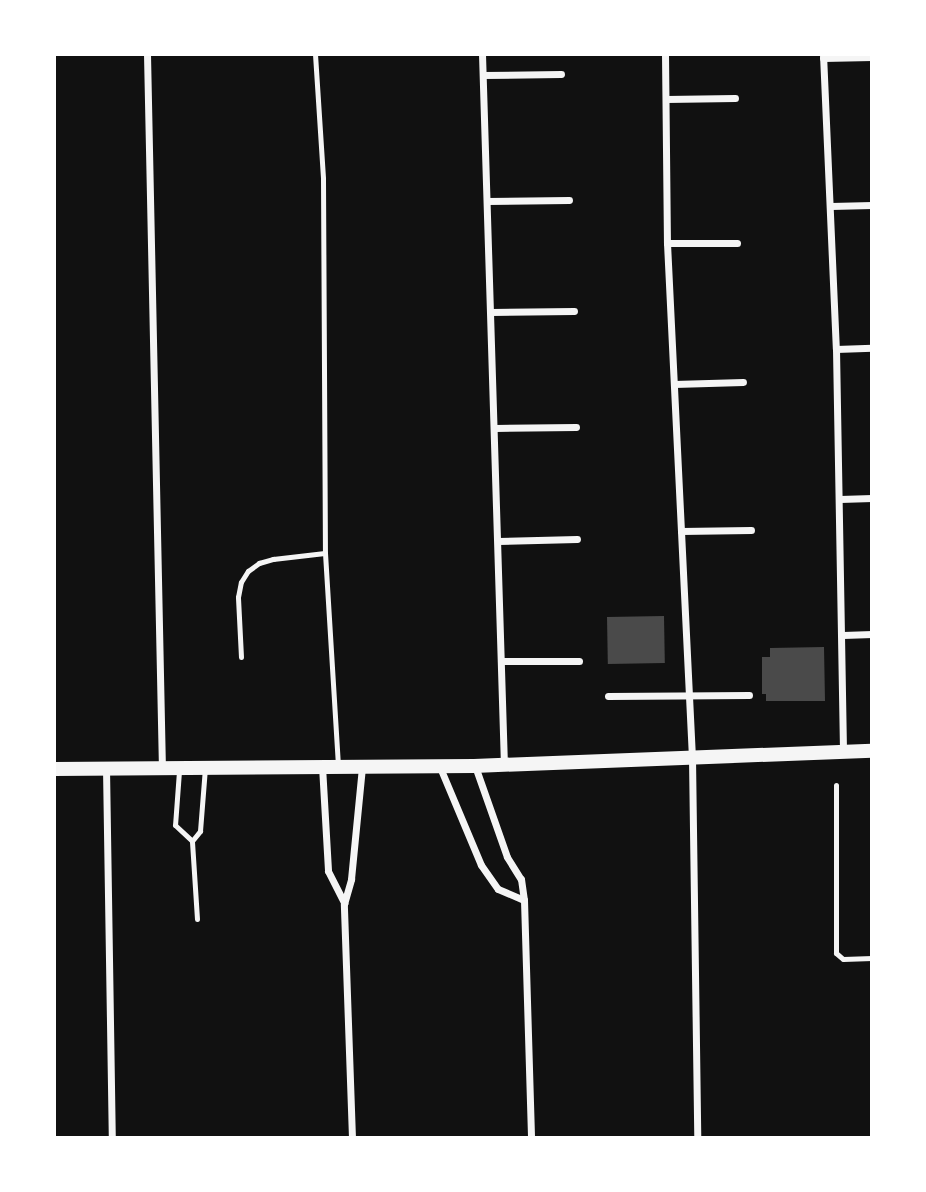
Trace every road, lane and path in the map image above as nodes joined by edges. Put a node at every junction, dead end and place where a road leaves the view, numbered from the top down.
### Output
1 (146, 54) edge
2 (315, 54) edge
3 (482, 54) edge
4 (665, 54) edge
5 (823, 56) edge
6 (872, 57) edge
7 (561, 74) dead end
8 (483, 75) junction
9 (735, 98) dead end
10 (666, 99) junction
11 (569, 200) dead end
12 (487, 201) junction
13 (872, 205) edge
14 (831, 206) junction
15 (667, 243) junction
16 (737, 243) dead end
17 (574, 311) dead end
18 (491, 312) junction
19 (872, 348) edge
20 (836, 349) junction
21 (743, 382) dead end
22 (674, 384) junction
23 (576, 427) dead end
24 (495, 428) junction
25 (872, 498) edge
26 (840, 499) junction
27 (751, 530) dead end
28 (681, 531) junction
29 (577, 539) dead end
30 (498, 541) junction
31 (325, 553) junction
32 (872, 634) edge
33 (842, 635) junction
34 (241, 657) dead end
35 (501, 661) junction
36 (579, 661) dead end
37 (688, 695) junction
38 (750, 695) dead end
39 (608, 696) dead end
40 (872, 751) edge
41 (843, 753) junction
42 (692, 758) junction
43 (504, 764) junction
44 (439, 765) junction
45 (205, 766) junction
46 (322, 766) junction
47 (338, 766) junction
48 (474, 766) junction
49 (362, 767) junction
50 (106, 768) junction
51 (162, 768) junction
52 (179, 768) junction
53 (54, 769) edge
54 (836, 785) dead end
55 (192, 841) junction
56 (524, 900) junction
57 (344, 904) junction
58 (197, 919) dead end
59 (872, 958) edge
60 (112, 1138) edge
61 (352, 1138) edge
62 (531, 1138) edge
63 (697, 1138) edge

1 - 51 street
2 - 31 lane
3 - 8 street
4 - 10 street
5 - 6 street
5 - 14 street
7 - 8 street
8 - 12 street
9 - 10 street
10 - 15 street
11 - 12 street
12 - 18 street
13 - 14 street
14 - 20 street
15 - 16 street
15 - 22 street
17 - 18 street
18 - 24 street
19 - 20 street
20 - 26 street
21 - 22 street
22 - 28 street
23 - 24 street
24 - 30 street
25 - 26 street
26 - 33 street
27 - 28 street
28 - 37 street
29 - 30 street
30 - 35 street
31 - 34 lane
31 - 47 lane
32 - 33 street
33 - 41 street
35 - 36 street
35 - 43 street
37 - 38 street
37 - 39 street
37 - 42 street
40 - 41 main road
41 - 42 main road
42 - 43 main road
42 - 63 street
43 - 48 main road
44 - 48 main road
44 - 49 main road
44 - 56 street
45 - 46 main road
45 - 52 main road
45 - 55 lane
46 - 47 main road
46 - 57 street
47 - 49 main road
48 - 56 street
49 - 57 street
50 - 51 main road
50 - 53 main road
50 - 60 street
51 - 52 main road
52 - 55 lane
54 - 59 lane
55 - 58 lane
56 - 62 street
57 - 61 street

